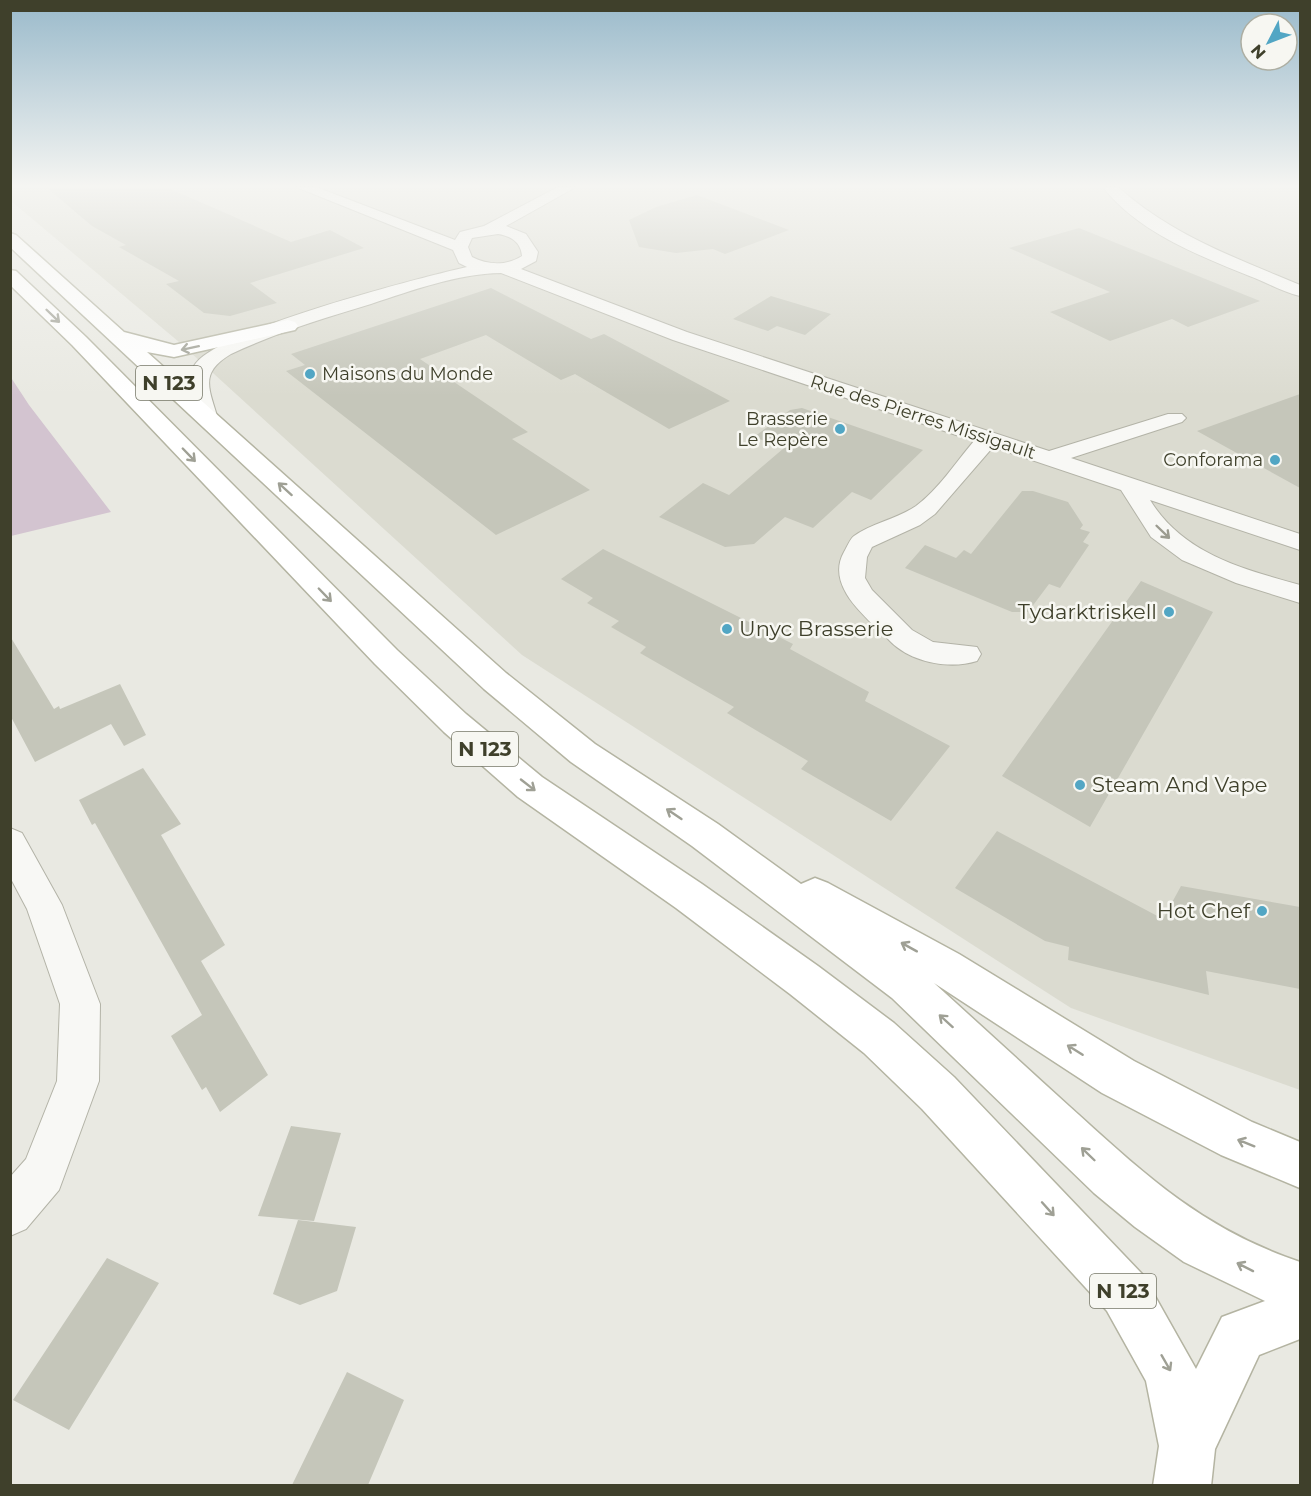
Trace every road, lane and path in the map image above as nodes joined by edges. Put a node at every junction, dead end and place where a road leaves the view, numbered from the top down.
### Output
1 (31, 257) edge
2 (454, 257) edge
3 (477, 257) edge
4 (530, 257) edge
5 (1216, 257) edge
6 (527, 260) junction
7 (494, 268) junction
8 (10, 275) edge
9 (433, 279) junction
10 (549, 284) junction
11 (1299, 290) edge
12 (288, 326) junction
13 (115, 332) junction
14 (1175, 418) dead end
15 (207, 419) junction
16 (987, 440) junction
17 (1050, 458) junction
18 (1129, 485) junction
19 (1290, 539) edge
20 (1300, 568) edge
21 (1300, 594) edge
22 (968, 654) dead end
23 (705, 835) junction
24 (10, 843) edge
25 (1300, 1165) edge
26 (10, 1213) edge
27 (1300, 1287) edge
28 (1300, 1312) edge
29 (1185, 1466) edge

1 - 13 main road, N 123
2 - 9 street
3 - 7 street, Rue des Pierres Missigault
4 - 6 street, Rue des Pierres Missigault
5 - 11 street
6 - 7 street
6 - 10 street, Rue des Pierres Missigault
7 - 9 street
7 - 10 street, Rue des Pierres Missigault
8 -> 29 main road, N 123
9 - 12 street
10 - 16 street, Rue des Pierres Missigault
12 -> 13 main road
12 - 15 street
13 - 15 main road, N 123
14 - 17 street
23 -> 15 main road, N 123
16 - 17 street, Rue des Pierres Missigault
16 - 22 street
17 - 18 street, Rue des Pierres Missigault
18 - 19 street, Rue des Pierres Missigault
18 -> 21 street
19 - 20 street
25 -> 23 main road
27 -> 23 main road, N 123
24 - 26 street
28 - 29 main road, N 123

